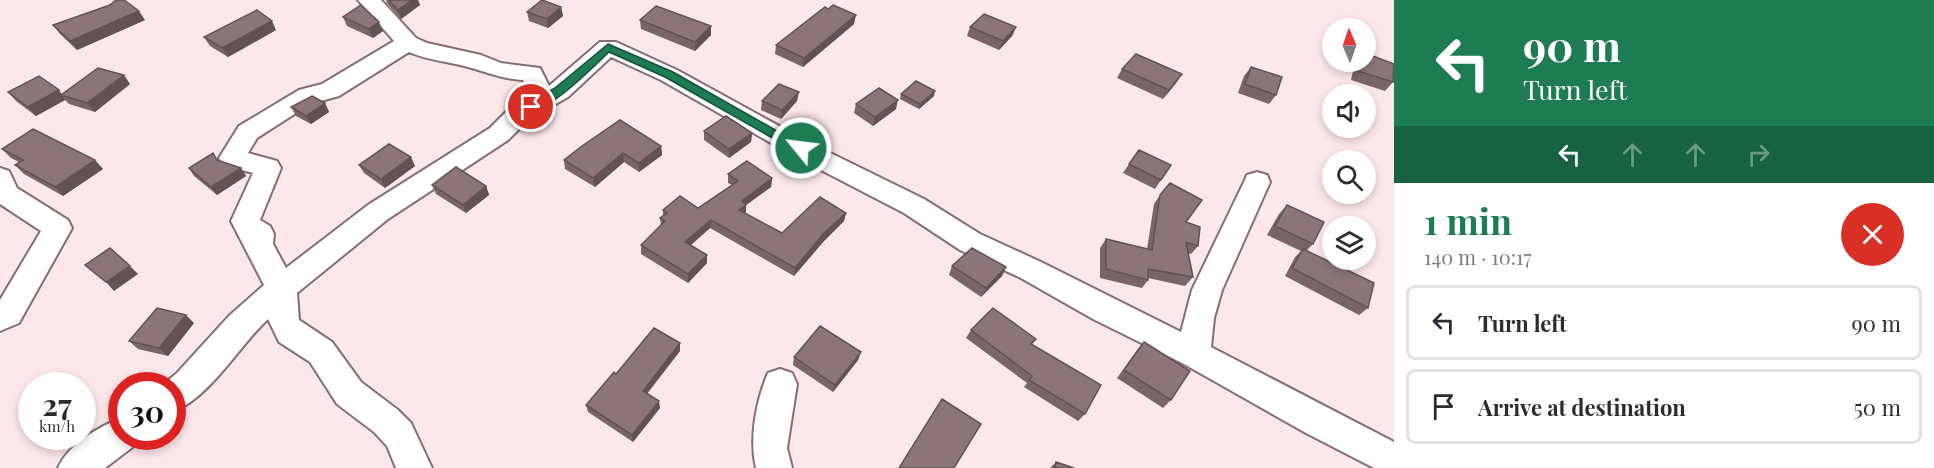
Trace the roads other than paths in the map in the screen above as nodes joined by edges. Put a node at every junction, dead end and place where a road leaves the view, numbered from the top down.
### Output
1 (369, 0) edge
2 (408, 43) junction
3 (542, 100) junction
4 (0, 178) edge
5 (1257, 182) dead end
6 (281, 288) junction
7 (0, 318) edge
8 (1196, 354) junction
9 (780, 384) dead end
10 (186, 386) edge
11 (108, 444) edge
12 (1394, 460) edge
13 (76, 468) edge
14 (414, 468) edge
15 (774, 468) edge

1 - 2 street
2 - 3 street
2 - 6 street
3 - 6 street
3 - 8 street
4 - 7 street
5 - 8 street
6 - 10 street
6 - 14 street
8 - 12 street
9 - 15 street
11 - 13 street

